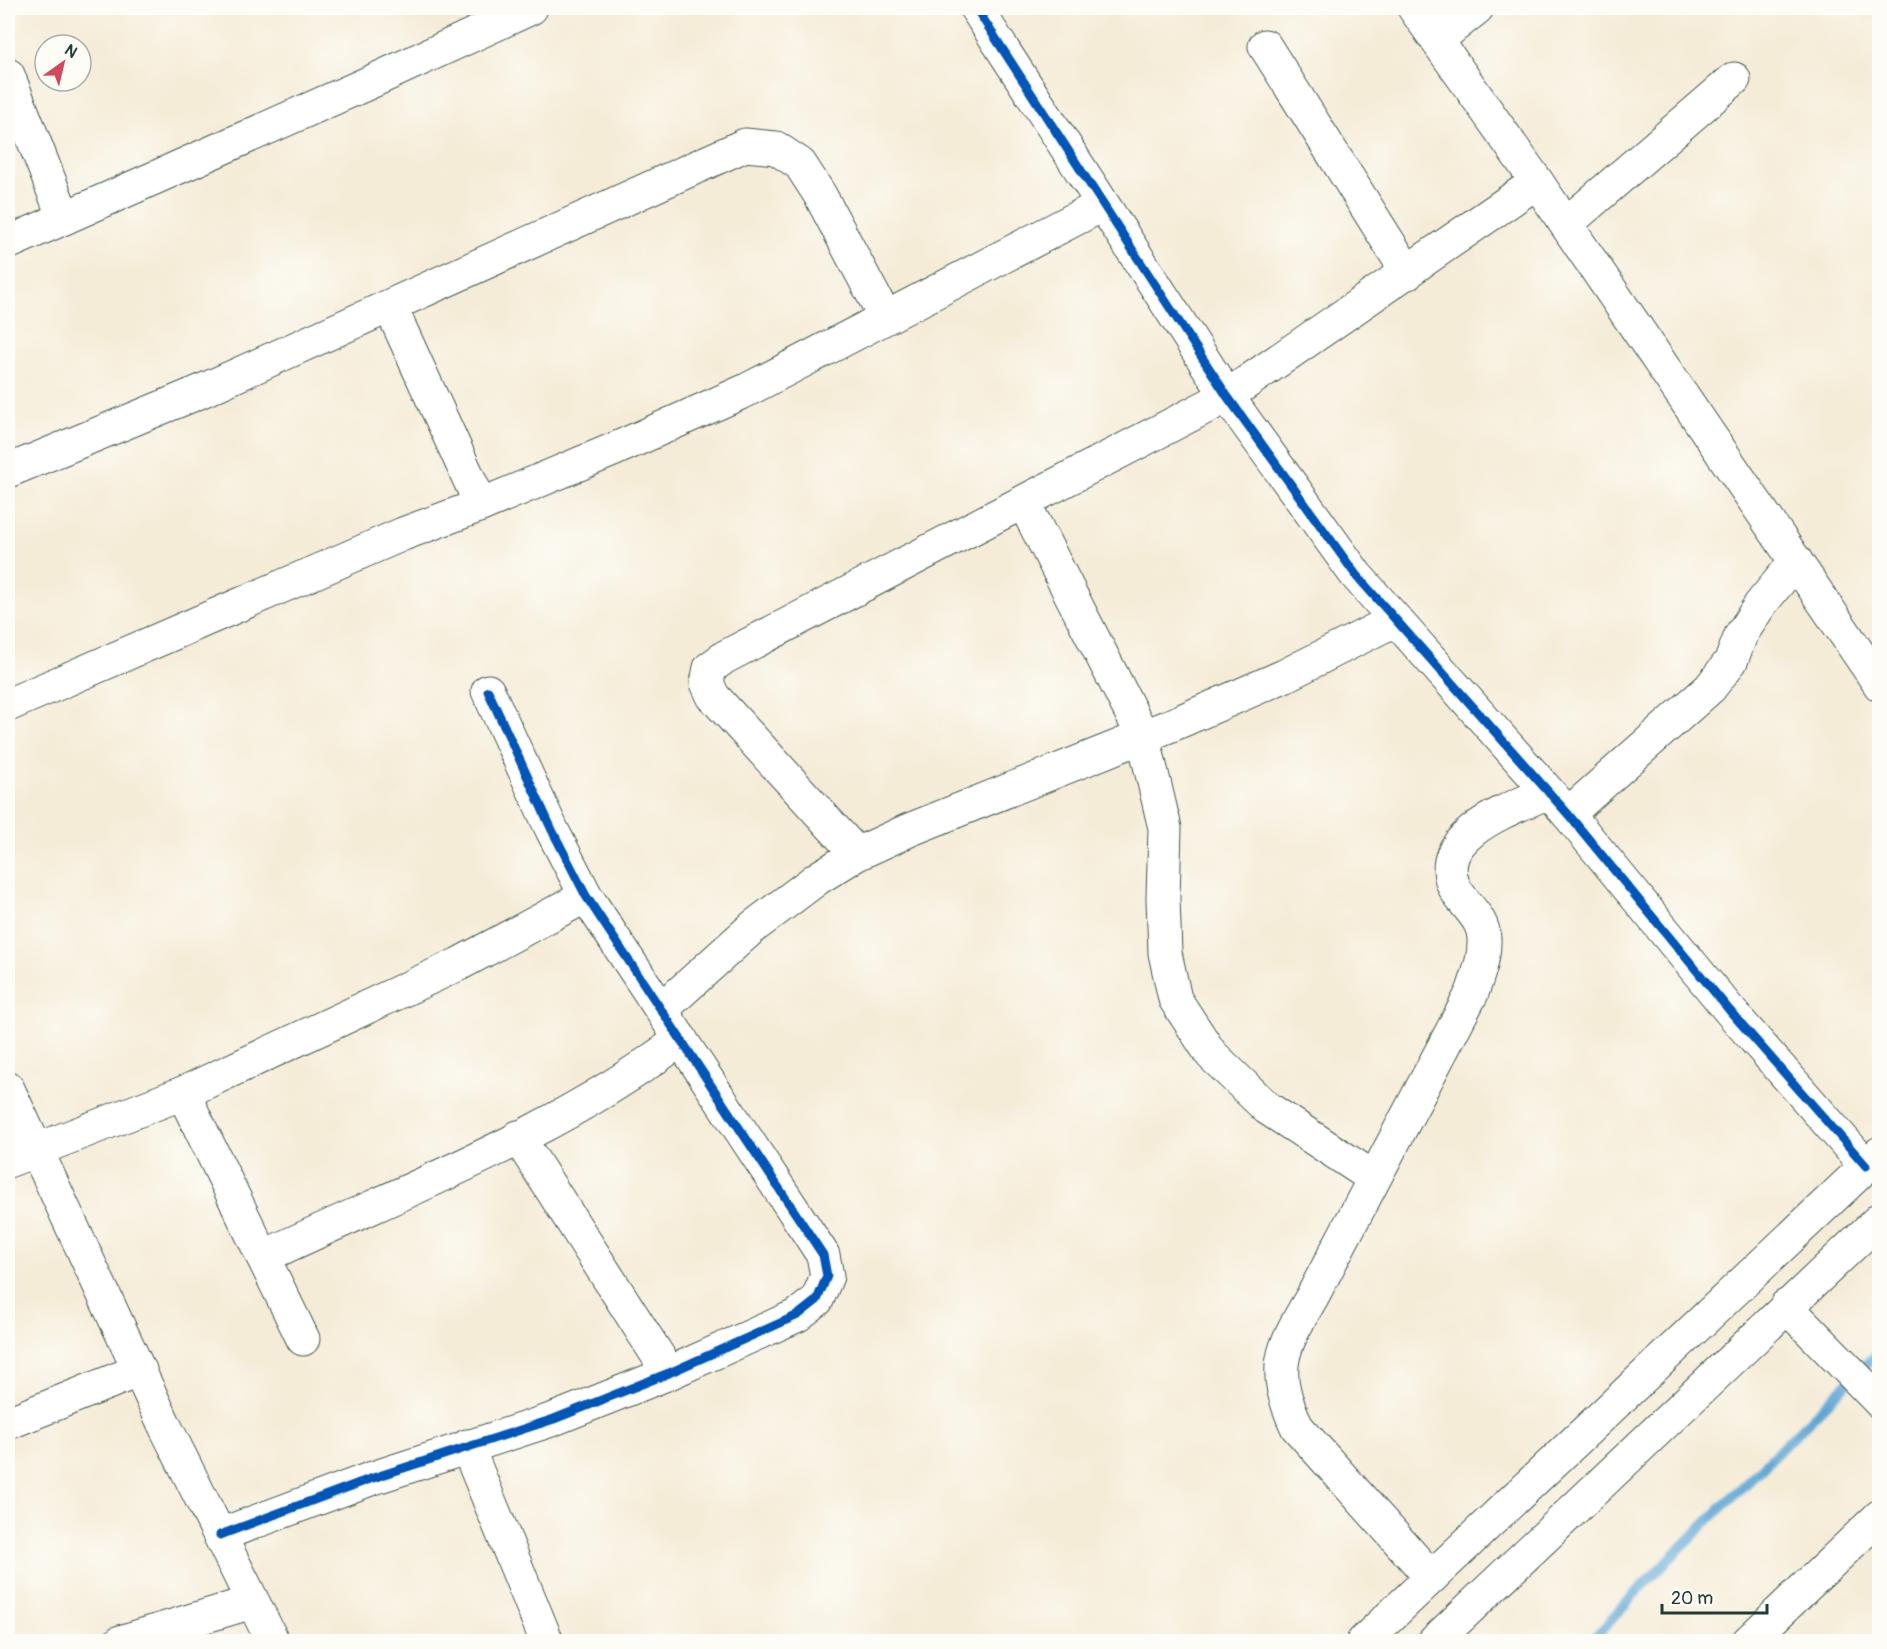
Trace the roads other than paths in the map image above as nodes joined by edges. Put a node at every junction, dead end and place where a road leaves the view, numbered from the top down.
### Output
1 (531, 8) edge
2 (976, 8) edge
3 (1414, 8) edge
4 (1477, 8) edge
5 (1438, 39) junction
6 (1265, 46) dead end
7 (8, 75) edge
8 (1734, 79) dead end
9 (1538, 182) junction
10 (1102, 205) junction
11 (64, 218) junction
12 (1566, 224) junction
13 (8, 243) edge
14 (1408, 273) junction
15 (390, 306) junction
16 (885, 317) junction
17 (1227, 396) junction
18 (8, 471) edge
19 (1024, 503) junction
20 (481, 505) junction
21 (1796, 561) junction
22 (1395, 620) junction
23 (1880, 685) edge
24 (488, 691) dead end
25 (8, 705) edge
26 (1143, 736) junction
27 (1558, 803) junction
28 (857, 854) junction
29 (586, 896) junction
30 (662, 1009) junction
31 (681, 1039) junction
32 (8, 1089) edge
33 (183, 1093) junction
34 (518, 1137) junction
35 (21, 1156) edge
36 (1873, 1160) edge
37 (1374, 1178) junction
38 (1880, 1219) edge
39 (262, 1257) junction
40 (1786, 1306) junction
41 (303, 1339) dead end
42 (140, 1370) junction
43 (669, 1373) junction
44 (1869, 1392) edge
45 (8, 1423) edge
46 (467, 1446) junction
47 (1880, 1516) edge
48 (220, 1535) junction
49 (1430, 1576) junction
50 (252, 1602) junction
51 (120, 1641) edge
52 (273, 1641) edge
53 (547, 1641) edge
54 (1363, 1641) edge
55 (1434, 1641) edge
56 (1748, 1641) edge

1 - 11 main road
2 - 10 main road
3 - 5 main road
4 - 5 main road
5 - 9 main road
6 - 14 main road
7 - 11 main road
8 - 12 main road
9 - 12 main road
9 - 14 main road
10 - 16 main road
10 - 17 main road
11 - 13 main road
12 - 21 main road
14 - 17 main road
15 - 16 main road
15 - 18 main road
15 - 20 main road
16 - 20 main road
17 - 19 main road
17 - 22 main road
19 - 26 main road
19 - 28 main road
20 - 25 main road
21 - 23 main road
21 - 27 main road
22 - 26 main road
22 - 27 main road
24 - 29 main road
26 - 28 main road
26 - 37 main road
27 - 36 main road
27 - 37 main road
28 - 30 main road
29 - 30 main road
29 - 33 main road
30 - 31 main road
31 - 34 main road
31 - 43 main road
32 - 35 main road
33 - 35 main road
33 - 39 main road
34 - 39 main road
34 - 43 main road
35 - 42 main road
36 - 49 main road
37 - 49 main road
38 - 40 main road
39 - 41 main road
40 - 44 main road
40 - 55 main road
42 - 45 main road
42 - 48 main road
43 - 46 main road
46 - 48 main road
46 - 53 main road
47 - 56 main road
48 - 50 main road
49 - 54 main road
50 - 51 main road
50 - 52 main road

